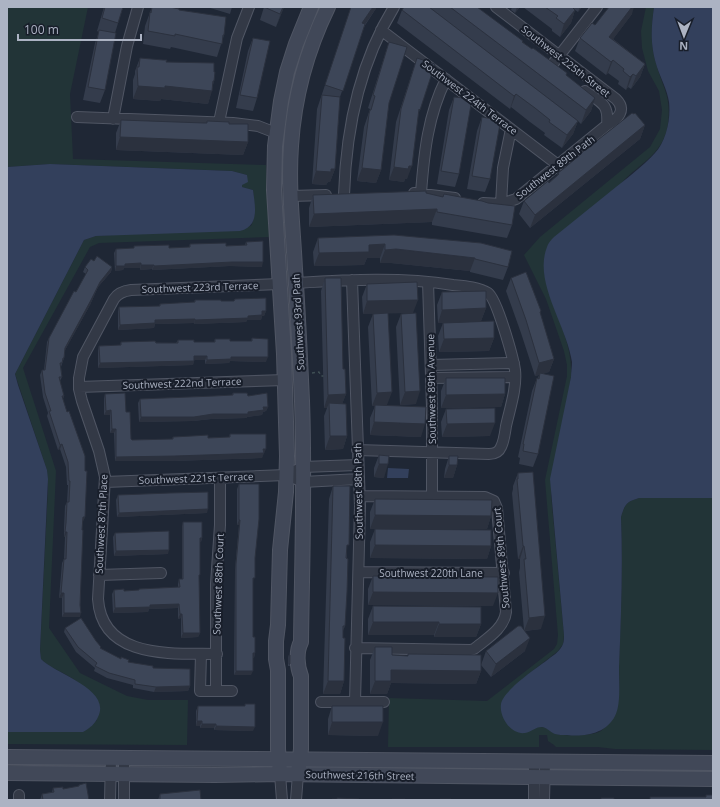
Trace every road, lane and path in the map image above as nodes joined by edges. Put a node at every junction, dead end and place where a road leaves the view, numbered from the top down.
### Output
1 (138, 7) edge
2 (249, 7) edge
3 (311, 7) edge
4 (328, 7) edge
5 (394, 7) edge
6 (496, 7) edge
7 (597, 7) edge
8 (381, 30) junction
9 (560, 56) junction
10 (552, 65) edge
11 (446, 79) junction
12 (578, 86) edge
13 (77, 117) dead end
14 (113, 119) junction
15 (219, 122) junction
16 (607, 125) junction
17 (511, 129) junction
18 (276, 132) junction
19 (558, 165) junction
20 (405, 192) edge
21 (421, 193) junction
22 (357, 194) edge
23 (344, 195) junction
24 (291, 196) junction
25 (501, 204) junction
26 (352, 280) junction
27 (428, 282) junction
28 (296, 283) junction
29 (280, 284) junction
30 (120, 293) joint
31 (514, 363) junction
32 (431, 365) junction
33 (308, 373) dead end
34 (328, 376) edge
35 (515, 377) junction
36 (431, 378) junction
37 (285, 380) junction
38 (79, 387) junction
39 (357, 450) junction
40 (432, 452) junction
41 (358, 465) junction
42 (303, 467) junction
43 (286, 475) junction
44 (220, 478) junction
45 (359, 479) junction
46 (105, 482) junction
47 (303, 482) junction
48 (360, 496) junction
49 (432, 496) junction
50 (359, 572) junction
51 (160, 573) dead end
52 (504, 573) junction
53 (99, 575) junction
54 (356, 648) junction
55 (201, 654) junction
56 (216, 654) junction
57 (216, 691) junction
58 (232, 691) dead end
59 (321, 702) dead end
60 (355, 702) junction
61 (384, 702) dead end
62 (7, 757) edge
63 (118, 758) junction
64 (279, 759) junction
65 (301, 759) junction
66 (540, 761) junction
67 (713, 763) edge
68 (7, 773) edge
69 (117, 774) junction
70 (280, 774) junction
71 (298, 774) junction
72 (539, 777) junction
73 (713, 779) edge
74 (110, 800) edge
75 (124, 800) edge
76 (282, 800) edge
77 (296, 800) edge
78 (534, 800) edge
79 (544, 800) edge

1 - 14 street
2 - 15 street
3 - 18 street, Southwest 93rd Path
4 - 24 street, Southwest 93rd Path
5 - 8 street
6 - 9 street, Southwest 225th Street
7 - 9 street
8 - 11 street, Southwest 224th Terrace
8 - 23 street
9 - 10 street
9 - 16 street, Southwest 225th Street
11 - 17 street, Southwest 224th Terrace
11 - 21 street
12 - 16 street, Southwest 225th Street
13 - 14 street
14 - 15 street
15 - 18 street
16 - 19 street, Southwest 89th Path
17 - 19 street, Southwest 224th Terrace
17 - 25 street
18 - 29 street, Southwest 93rd Path
19 - 25 street, Southwest 89th Path
20 - 21 street
21 - 25 street
22 - 23 street
23 - 24 street
24 - 28 street, Southwest 93rd Path
26 - 27 street
26 - 28 street
26 - 39 street, Southwest 88th Path
27 - 31 street
27 - 32 street, Southwest 89th Avenue
28 - 42 street, Southwest 93rd Path
29 - 30 street, Southwest 223rd Terrace
29 - 37 street, Southwest 93rd Path
30 - 38 street, Southwest 87th Place
31 - 32 street
31 - 35 street
32 - 36 street, Southwest 89th Avenue
33 - 34 path
35 - 36 street
35 - 40 street
36 - 40 street, Southwest 89th Avenue
37 - 38 street, Southwest 222nd Terrace
37 - 43 street, Southwest 93rd Path
38 - 46 street, Southwest 87th Place
39 - 40 street
39 - 41 street, Southwest 88th Path
40 - 49 street, Southwest 89th Avenue
41 - 42 street, Southwest 221st Terrace
41 - 45 street, Southwest 88th Path
42 - 43 street, Southwest 221st Terrace
42 - 47 street, Southwest 93rd Path
43 - 44 street, Southwest 221st Terrace
43 - 47 street, Southwest 221st Terrace
43 - 64 street, Southwest 93rd Path
44 - 46 street, Southwest 221st Terrace
44 - 56 street, Southwest 88th Court
45 - 47 street, Southwest 221st Terrace
45 - 48 street, Southwest 88th Path
46 - 53 street, Southwest 87th Place
47 - 65 street, Southwest 93rd Path
48 - 49 street
48 - 50 street, Southwest 88th Path
49 - 52 street, Southwest 89th Court
50 - 52 street, Southwest 220th Lane
50 - 54 street, Southwest 88th Path
51 - 53 street
52 - 54 street, Southwest 89th Court
53 - 55 street, Southwest 87th Place
54 - 60 street, Southwest 88th Path
55 - 56 street
55 - 57 street
56 - 57 street, Southwest 88th Court
57 - 58 street
59 - 60 street
60 - 61 street
62 - 63 street, Southwest 216th Street
63 - 64 street, Southwest 216th Street
63 - 69 street
64 - 65 street, Southwest 216th Street
64 - 70 street, Southwest 93rd Path
65 - 66 street, Southwest 216th Street
65 - 71 street, Southwest 93rd Path
66 - 67 street, Southwest 216th Street
66 - 72 street
68 - 69 street, Southwest 216th Street
69 - 70 street, Southwest 216th Street
69 - 74 street
69 - 75 street
70 - 71 street, Southwest 216th Street
70 - 76 street
71 - 72 street, Southwest 216th Street
71 - 77 street
72 - 73 street, Southwest 216th Street
72 - 78 street
72 - 79 street

